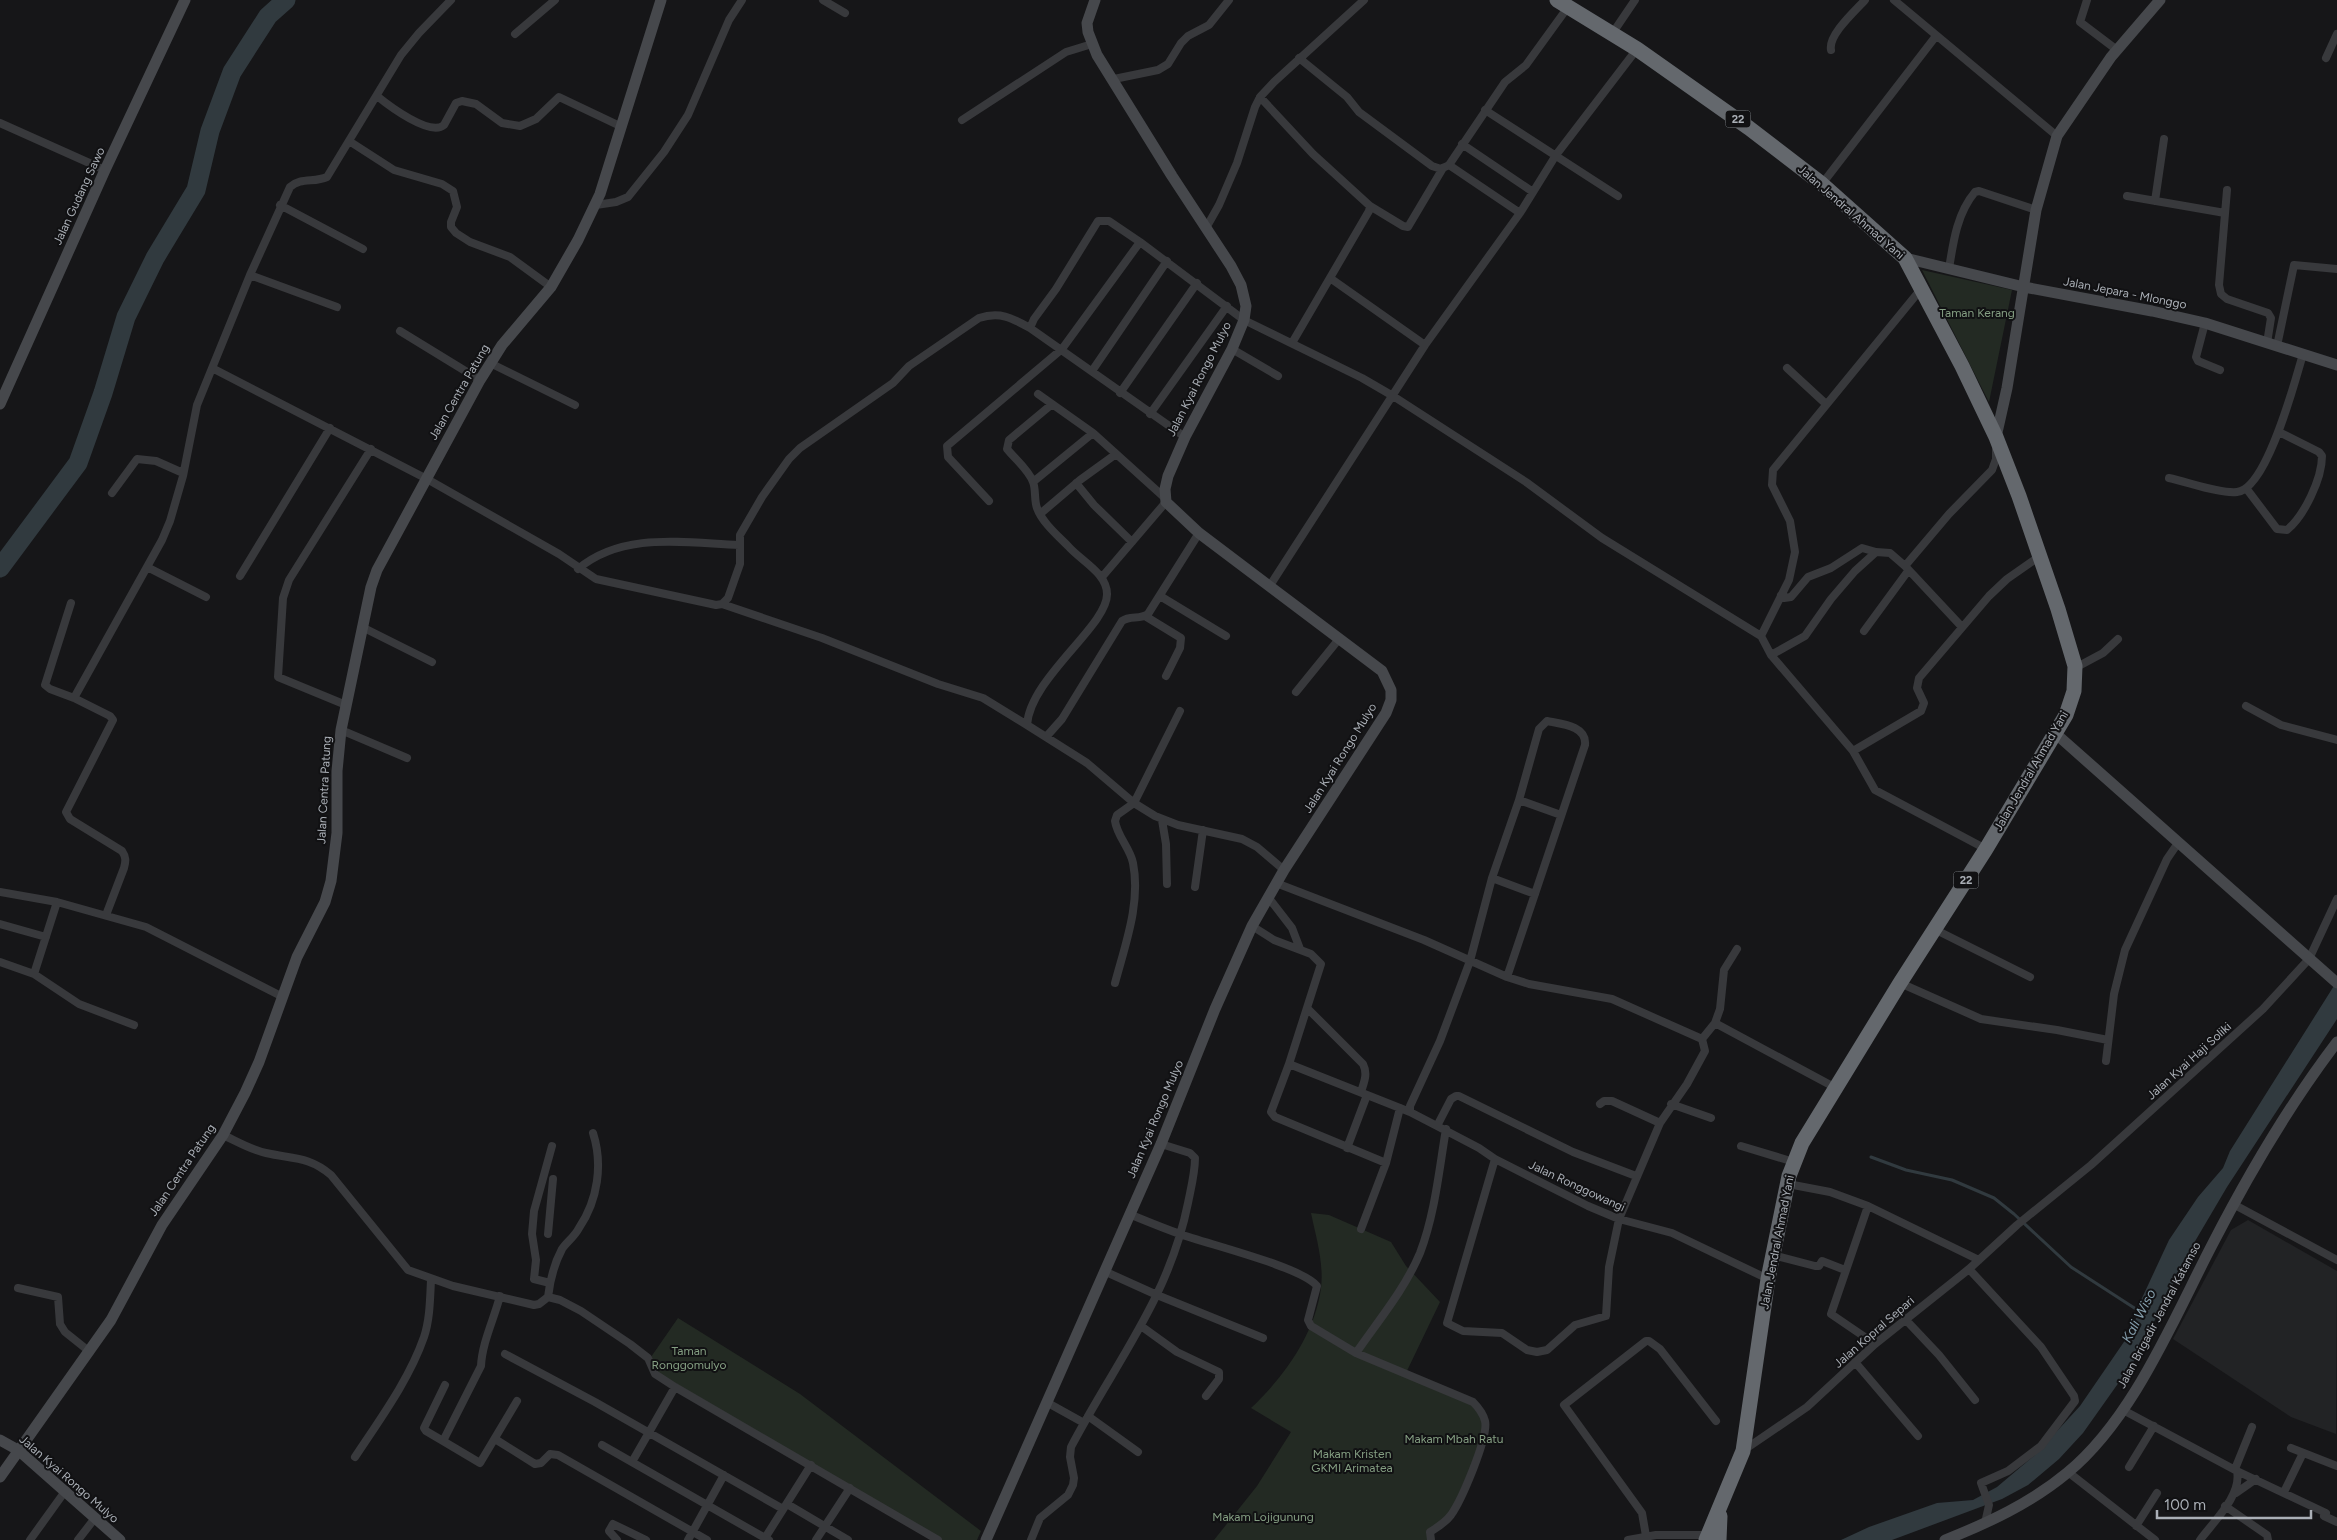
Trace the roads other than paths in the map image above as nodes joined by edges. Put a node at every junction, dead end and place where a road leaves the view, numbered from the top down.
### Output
1 (186, 0) edge
2 (452, 0) edge
3 (555, 0) edge
4 (662, 0) edge
5 (742, 0) edge
6 (824, 0) edge
7 (1095, 0) edge
8 (1229, 0) edge
9 (1364, 0) edge
10 (1635, 0) edge
11 (1866, 0) edge
12 (1894, 0) edge
13 (2087, 0) edge
14 (2160, 0) edge
15 (1562, 4) edge
16 (845, 13) dead end
17 (515, 34) dead end
18 (1612, 34) junction
19 (2337, 34) edge
20 (1936, 36) junction
21 (1092, 44) junction
22 (1637, 49) junction
23 (1831, 50) dead end
24 (2117, 50) junction
25 (1300, 58) junction
26 (2326, 58) dead end
27 (1114, 78) junction
28 (377, 96) junction
29 (1260, 97) junction
30 (1485, 110) junction
31 (962, 120) dead end
32 (0, 123) edge
33 (620, 126) junction
34 (2057, 136) junction
35 (2164, 138) dead end
36 (349, 140) junction
37 (1462, 144) junction
38 (1556, 155) junction
39 (1446, 166) junction
40 (105, 170) junction
41 (1822, 184) junction
42 (2227, 190) dead end
43 (1533, 192) junction
44 (1618, 196) dead end
45 (2127, 196) dead end
46 (2155, 201) junction
47 (280, 205) junction
48 (596, 205) junction
49 (1370, 206) junction
50 (2036, 210) junction
51 (1520, 213) junction
52 (2225, 213) junction
53 (1206, 228) junction
54 (1140, 242) junction
55 (363, 248) dead end
56 (1905, 258) junction
57 (1167, 261) junction
58 (2337, 269) edge
59 (1949, 270) junction
60 (250, 275) junction
61 (1330, 278) junction
62 (1197, 283) junction
63 (551, 287) junction
64 (2024, 287) junction
65 (1921, 289) junction
66 (1227, 306) junction
67 (337, 307) dead end
68 (1244, 320) junction
69 (2205, 323) junction
70 (1030, 328) junction
71 (400, 331) dead end
72 (1292, 343) junction
73 (2272, 344) junction
74 (1425, 345) junction
75 (1062, 349) junction
76 (1232, 349) junction
77 (2303, 354) junction
78 (490, 363) junction
79 (2337, 366) edge
80 (212, 368) junction
81 (1787, 368) dead end
82 (2220, 370) dead end
83 (1092, 371) junction
84 (1278, 376) dead end
85 (480, 380) junction
86 (1120, 392) junction
87 (1038, 394) dead end
88 (1393, 396) junction
89 (0, 404) edge
90 (1826, 404) junction
91 (575, 405) dead end
92 (1051, 405) junction
93 (1150, 414) junction
94 (330, 428) junction
95 (2279, 432) junction
96 (1093, 434) junction
97 (1996, 437) junction
98 (1185, 438) junction
99 (371, 449) junction
100 (1116, 454) junction
101 (183, 473) junction
102 (2169, 478) dead end
103 (426, 479) junction
104 (1033, 482) junction
105 (1076, 483) junction
106 (2246, 488) junction
107 (112, 493) dead end
108 (1165, 500) junction
109 (989, 501) dead end
110 (1040, 514) junction
111 (1199, 533) junction
112 (1132, 542) junction
113 (739, 546) junction
114 (1876, 552) junction
115 (2040, 556) junction
116 (147, 567) junction
117 (578, 568) junction
118 (1907, 568) junction
119 (240, 576) dead end
120 (1102, 577) junction
121 (1269, 587) junction
122 (1781, 595) junction
123 (1160, 596) junction
124 (206, 598) dead end
125 (71, 602) dead end
126 (722, 604) junction
127 (1145, 616) junction
128 (362, 627) junction
129 (1962, 627) junction
130 (1864, 631) dead end
131 (1226, 636) dead end
132 (1761, 636) junction
133 (1339, 639) junction
134 (2118, 639) dead end
135 (1771, 655) junction
136 (432, 662) dead end
137 (2075, 668) junction
138 (1166, 676) dead end
139 (1296, 692) dead end
140 (74, 698) junction
141 (346, 706) junction
142 (2246, 706) dead end
143 (1180, 711) dead end
144 (1027, 725) junction
145 (341, 730) junction
146 (2055, 733) junction
147 (1046, 737) junction
148 (2337, 740) edge
149 (1853, 751) junction
150 (407, 758) dead end
151 (1519, 800) junction
152 (1134, 803) junction
153 (1561, 815) junction
154 (1162, 820) junction
155 (1204, 830) junction
156 (2178, 843) junction
157 (1986, 849) junction
158 (1284, 870) junction
159 (1492, 878) junction
160 (1276, 883) junction
161 (1167, 884) dead end
162 (1196, 887) dead end
163 (0, 892) edge
164 (1534, 894) junction
165 (1268, 897) junction
166 (2337, 899) edge
167 (57, 902) junction
168 (106, 915) junction
169 (0, 924) edge
170 (1252, 926) junction
171 (1934, 929) junction
172 (46, 937) junction
173 (1300, 949) junction
174 (1737, 949) dead end
175 (2309, 959) junction
176 (1470, 961) junction
177 (0, 962) edge
178 (34, 974) junction
179 (1507, 977) junction
180 (2030, 977) dead end
181 (2334, 980) edge
182 (1115, 983) dead end
183 (1900, 983) junction
184 (283, 997) junction
185 (1308, 1010) junction
186 (1715, 1023) junction
187 (134, 1025) dead end
188 (1702, 1039) junction
189 (2108, 1040) junction
190 (2337, 1042) edge
191 (2106, 1062) dead end
192 (1290, 1064) junction
193 (1836, 1088) junction
194 (1364, 1094) junction
195 (1600, 1104) dead end
196 (1671, 1104) junction
197 (1400, 1108) junction
198 (1410, 1112) junction
199 (1711, 1118) dead end
200 (1660, 1123) junction
201 (1438, 1126) junction
202 (1446, 1129) junction
203 (593, 1133) dead end
204 (222, 1135) junction
205 (1160, 1144) junction
206 (552, 1146) dead end
207 (1741, 1146) dead end
208 (1347, 1148) junction
209 (1495, 1160) junction
210 (1794, 1162) junction
211 (1386, 1163) junction
212 (1636, 1176) junction
213 (553, 1180) dead end
214 (1788, 1184) junction
215 (2233, 1204) junction
216 (1868, 1206) junction
217 (1129, 1214) junction
218 (1619, 1219) junction
219 (2017, 1225) joint
220 (1362, 1229) dead end
221 (548, 1234) dead end
222 (1181, 1234) junction
223 (1773, 1255) junction
224 (1979, 1260) junction
225 (2337, 1260) edge
226 (1969, 1269) junction
227 (1845, 1270) junction
228 (1104, 1271) junction
229 (431, 1280) junction
230 (1768, 1280) junction
231 (550, 1282) junction
232 (18, 1288) dead end
233 (1157, 1295) junction
234 (500, 1296) junction
235 (548, 1297) junction
236 (1905, 1319) junction
237 (1141, 1326) junction
238 (1263, 1338) dead end
239 (1875, 1344) junction
240 (90, 1352) junction
241 (1356, 1353) junction
242 (505, 1354) dead end
243 (1855, 1362) junction
244 (445, 1385) dead end
245 (675, 1387) junction
246 (1206, 1396) dead end
247 (1975, 1400) dead end
248 (517, 1401) dead end
249 (1048, 1403) junction
250 (2124, 1410) junction
251 (1086, 1419) junction
252 (1716, 1422) dead end
253 (2154, 1426) junction
254 (2252, 1428) dead end
255 (647, 1433) junction
256 (1918, 1436) dead end
257 (495, 1439) junction
258 (0, 1440) edge
259 (443, 1441) junction
260 (602, 1445) dead end
261 (2291, 1448) dead end
262 (18, 1450) junction
263 (1743, 1451) junction
264 (1138, 1452) dead end
265 (2303, 1454) junction
266 (355, 1457) dead end
267 (2337, 1458) edge
268 (632, 1462) junction
269 (811, 1465) junction
270 (2337, 1466) edge
271 (2129, 1467) dead end
272 (2236, 1470) junction
273 (2068, 1472) junction
274 (724, 1475) junction
275 (0, 1478) edge
276 (2256, 1479) junction
277 (850, 1488) junction
278 (66, 1490) junction
279 (2284, 1492) junction
280 (2157, 1493) dead end
281 (2236, 1493) junction
282 (707, 1503) junction
283 (2226, 1506) junction
284 (785, 1507) junction
285 (95, 1518) junction
286 (2337, 1522) edge
287 (1985, 1523) junction
288 (824, 1526) junction
289 (2136, 1526) junction
290 (692, 1531) junction
291 (1646, 1536) junction
292 (1713, 1538) edge
293 (767, 1539) edge
294 (30, 1540) edge
295 (78, 1540) edge
296 (120, 1540) edge
297 (617, 1540) edge
298 (646, 1540) edge
299 (688, 1540) edge
300 (707, 1540) edge
301 (816, 1540) edge
302 (848, 1540) edge
303 (938, 1540) edge
304 (986, 1540) edge
305 (1031, 1540) edge
306 (1431, 1540) edge
307 (1628, 1540) edge
308 (1944, 1540) edge
309 (2156, 1540) edge
310 (2200, 1540) edge
311 (2268, 1540) edge

1 - 40 street, Jalan Gudang Sawo
2 - 28 street
3 - 17 street
4 - 33 street, Jalan Centra Patung
5 - 48 street
6 - 16 street
7 - 21 street, Jalan Kyai Rongo Mulyo
8 - 27 street
9 - 25 street
10 - 18 street
11 - 23 street
12 - 20 street
13 - 24 street
14 - 24 street
15 - 18 highway, Jalan Jendral Ahmad Yani / 22
15 - 30 street
18 - 22 highway, Jalan Jendral Ahmad Yani / 22
19 - 26 street
20 - 34 street
20 - 41 street
21 - 27 street, Jalan Kyai Rongo Mulyo
21 - 31 street
22 - 38 street
22 - 41 highway, Jalan Jendral Ahmad Yani / 22
24 - 34 street
25 - 29 street
25 - 39 street
27 - 53 street, Jalan Kyai Rongo Mulyo
28 - 33 street
28 - 36 street
29 - 49 street
29 - 53 street
30 - 37 street
30 - 38 street
32 - 40 street
33 - 48 street, Jalan Centra Patung
34 - 50 street
35 - 46 street
36 - 47 street
36 - 63 street
37 - 39 street
37 - 43 street
38 - 43 street
38 - 44 street
39 - 49 street
39 - 51 street
40 - 89 street, Jalan Gudang Sawo
41 - 56 highway, Jalan Jendral Ahmad Yani / 22
42 - 52 street
43 - 51 street
45 - 46 street
46 - 52 street
47 - 55 street
47 - 60 street
48 - 63 street, Jalan Centra Patung
49 - 61 street
50 - 59 street
50 - 64 street
51 - 74 street
52 - 73 street
53 - 68 street, Jalan Kyai Rongo Mulyo
54 - 57 street
54 - 70 street
54 - 75 street
56 - 59 street, Jalan Jepara - Mlonggo
56 - 65 highway, Jalan Jendral Ahmad Yani / 22
57 - 62 street
57 - 83 street
58 - 73 street
59 - 64 street, Jalan Jepara - Mlonggo
60 - 67 street
60 - 80 street
61 - 72 street
61 - 74 street
62 - 66 street
62 - 86 street
63 - 78 street, Jalan Centra Patung
64 - 69 street, Jalan Jepara - Mlonggo
64 - 97 street
65 - 90 street
65 - 97 highway, Jalan Jendral Ahmad Yani / 22
66 - 68 street
66 - 93 street
68 - 72 street
68 - 76 street, Jalan Kyai Rongo Mulyo
69 - 73 street, Jalan Jepara - Mlonggo
69 - 82 street
70 - 75 street
70 - 113 street
71 - 85 street
72 - 88 street
73 - 77 street, Jalan Jepara - Mlonggo
74 - 88 street
75 - 83 street
75 - 109 street
76 - 84 street
76 - 98 street, Jalan Kyai Rongo Mulyo
77 - 79 street, Jalan Jepara - Mlonggo
77 - 95 street
78 - 85 street, Jalan Centra Patung
78 - 91 street
80 - 94 street
80 - 101 street
81 - 90 street
83 - 86 street
85 - 103 street, Jalan Centra Patung
86 - 93 street
87 - 92 street
88 - 121 street
88 - 132 street
90 - 122 street
92 - 96 street
92 - 104 street
93 - 98 street
94 - 99 street
94 - 119 street
95 - 106 street
95 - 106 street
96 - 100 street
96 - 104 street
97 - 115 highway, Jalan Jendral Ahmad Yani / 22
97 - 118 street
98 - 108 street, Jalan Kyai Rongo Mulyo
99 - 103 street
99 - 141 street
100 - 105 street
100 - 108 street
101 - 107 street
101 - 116 street
102 - 106 street
103 - 117 street
103 - 128 street, Jalan Centra Patung
104 - 110 street
105 - 110 street
105 - 112 street
108 - 111 street, Jalan Kyai Rongo Mulyo
108 - 112 street
110 - 120 street
111 - 121 street, Jalan Kyai Rongo Mulyo
111 - 123 street
112 - 120 street
113 - 117 street
113 - 126 street
114 - 118 street
114 - 122 street
114 - 135 street
115 - 129 street
115 - 137 highway, Jalan Jendral Ahmad Yani / 22
116 - 124 street
116 - 140 street
117 - 126 street
118 - 129 street
118 - 130 street
120 - 144 street
121 - 133 street, Jalan Kyai Rongo Mulyo
122 - 132 street
123 - 127 street
123 - 131 street
125 - 140 street
126 - 144 street
127 - 138 street
127 - 147 street
128 - 136 street
128 - 141 street, Jalan Centra Patung
129 - 149 street
132 - 135 street
133 - 139 street
133 - 158 street, Jalan Kyai Rongo Mulyo
134 - 137 street
135 - 149 street
137 - 146 highway, Jalan Jendral Ahmad Yani / 22
140 - 168 street
141 - 145 street, Jalan Centra Patung
142 - 148 street
143 - 152 street
144 - 147 street
145 - 150 street
145 - 184 street, Jalan Centra Patung
146 - 156 street
146 - 157 highway, Jalan Jendral Ahmad Yani / 22
147 - 152 street
149 - 157 street
151 - 153 street
151 - 153 street
151 - 159 street
152 - 154 street
152 - 182 street
153 - 164 street
154 - 155 street
154 - 161 street
155 - 158 street
155 - 162 street
156 - 175 street
156 - 189 street
157 - 171 highway, Jalan Jendral Ahmad Yani / 22
158 - 160 street, Jalan Kyai Rongo Mulyo
159 - 164 street
159 - 176 street
160 - 165 street, Jalan Kyai Rongo Mulyo
160 - 176 street
163 - 167 street
164 - 179 street
165 - 170 street, Jalan Kyai Rongo Mulyo
165 - 173 street
166 - 175 street, Jalan Kyai Haji Soliki
167 - 168 street
167 - 172 street
168 - 184 street
169 - 172 street
170 - 173 street
170 - 205 street, Jalan Kyai Rongo Mulyo
171 - 180 street
171 - 183 highway, Jalan Jendral Ahmad Yani / 22
172 - 178 street
173 - 185 street
174 - 186 street
175 - 181 street
175 - 219 street, Jalan Kyai Haji Soliki
176 - 179 street
176 - 198 street
177 - 178 street
178 - 187 street
179 - 188 street
183 - 189 street
183 - 193 highway, Jalan Jendral Ahmad Yani / 22
184 - 204 street, Jalan Centra Patung
185 - 192 street
185 - 194 street
186 - 188 street
186 - 193 street
188 - 196 street
189 - 191 street
190 - 215 street, Jalan Brigadir Jendral Katamso
192 - 194 street, Jalan Ronggowangi
192 - 208 street
193 - 210 highway, Jalan Jendral Ahmad Yani / 22
194 - 197 street, Jalan Ronggowangi
194 - 208 street
195 - 200 street
196 - 199 street
196 - 200 street
197 - 198 street, Jalan Ronggowangi
197 - 211 street
198 - 201 street, Jalan Ronggowangi
200 - 212 street
201 - 202 street, Jalan Ronggowangi
201 - 212 street
202 - 209 street, Jalan Ronggowangi
202 - 241 street
203 - 231 street
204 - 229 street
204 - 240 street, Jalan Centra Patung
205 - 217 street, Jalan Kyai Rongo Mulyo
205 - 222 street
206 - 231 street
207 - 210 street
208 - 211 street
209 - 218 street, Jalan Ronggowangi
209 - 218 street
210 - 214 highway, Jalan Jendral Ahmad Yani / 22
211 - 220 street
212 - 218 street
213 - 221 street
214 - 216 street
214 - 223 highway, Jalan Jendral Ahmad Yani / 22
215 - 225 street
215 - 250 street, Jalan Brigadir Jendral Katamso
216 - 224 street
216 - 227 street
217 - 222 street
217 - 228 street, Jalan Kyai Rongo Mulyo
218 - 230 street, Jalan Ronggowangi
219 - 224 street, Jalan Kopral Separi
222 - 233 street
222 - 241 street
223 - 227 street
223 - 230 highway, Jalan Jendral Ahmad Yani / 22
224 - 226 street, Jalan Kopral Separi
226 - 236 street, Jalan Kopral Separi
226 - 287 street
227 - 239 street
228 - 233 street
228 - 249 street, Jalan Kyai Rongo Mulyo
229 - 234 street
229 - 266 street
230 - 263 highway, Jalan Jendral Ahmad Yani / 22
231 - 235 street
232 - 240 street
233 - 237 street
233 - 238 street
234 - 235 street
234 - 259 street
235 - 245 street
236 - 239 street, Jalan Kopral Separi
236 - 247 street
237 - 246 street
237 - 251 street
239 - 243 street, Jalan Kopral Separi
240 - 262 street, Jalan Centra Patung
241 - 306 street
242 - 255 street
243 - 256 street
243 - 263 street, Jalan Kopral Separi
244 - 259 street
245 - 255 street
245 - 269 street
248 - 257 street
249 - 251 street
249 - 304 street, Jalan Kyai Rongo Mulyo
250 - 253 street
250 - 273 street, Jalan Brigadir Jendral Katamso
251 - 264 street
251 - 305 street
252 - 291 street
253 - 271 street
253 - 272 street
254 - 272 street
255 - 268 street
255 - 274 street
257 - 259 street
257 - 290 street
258 - 262 street, Jalan Kyai Rongo Mulyo
260 - 268 street
261 - 265 street
262 - 275 street, Jalan Centra Patung
262 - 278 street, Jalan Kyai Rongo Mulyo
263 - 292 highway, Jalan Jendral Ahmad Yani / 22
265 - 270 street
265 - 279 street
267 - 270 street
268 - 282 street
269 - 277 street
269 - 284 street
272 - 276 street
272 - 281 street
273 - 287 street, Jalan Brigadir Jendral Katamso
273 - 289 street
274 - 282 street
274 - 284 street
276 - 279 street
276 - 281 street
277 - 288 street
277 - 303 street
278 - 285 street, Jalan Kyai Rongo Mulyo
278 - 294 street
279 - 286 street
280 - 289 street
281 - 283 street
282 - 290 street
282 - 293 street
283 - 310 street
283 - 311 street
284 - 288 street
284 - 293 street
285 - 295 street
285 - 296 street, Jalan Kyai Rongo Mulyo
287 - 308 street, Jalan Brigadir Jendral Katamso
288 - 301 street
288 - 302 street
289 - 309 street
290 - 299 street
290 - 300 street
291 - 292 street
291 - 307 street
297 - 298 street

